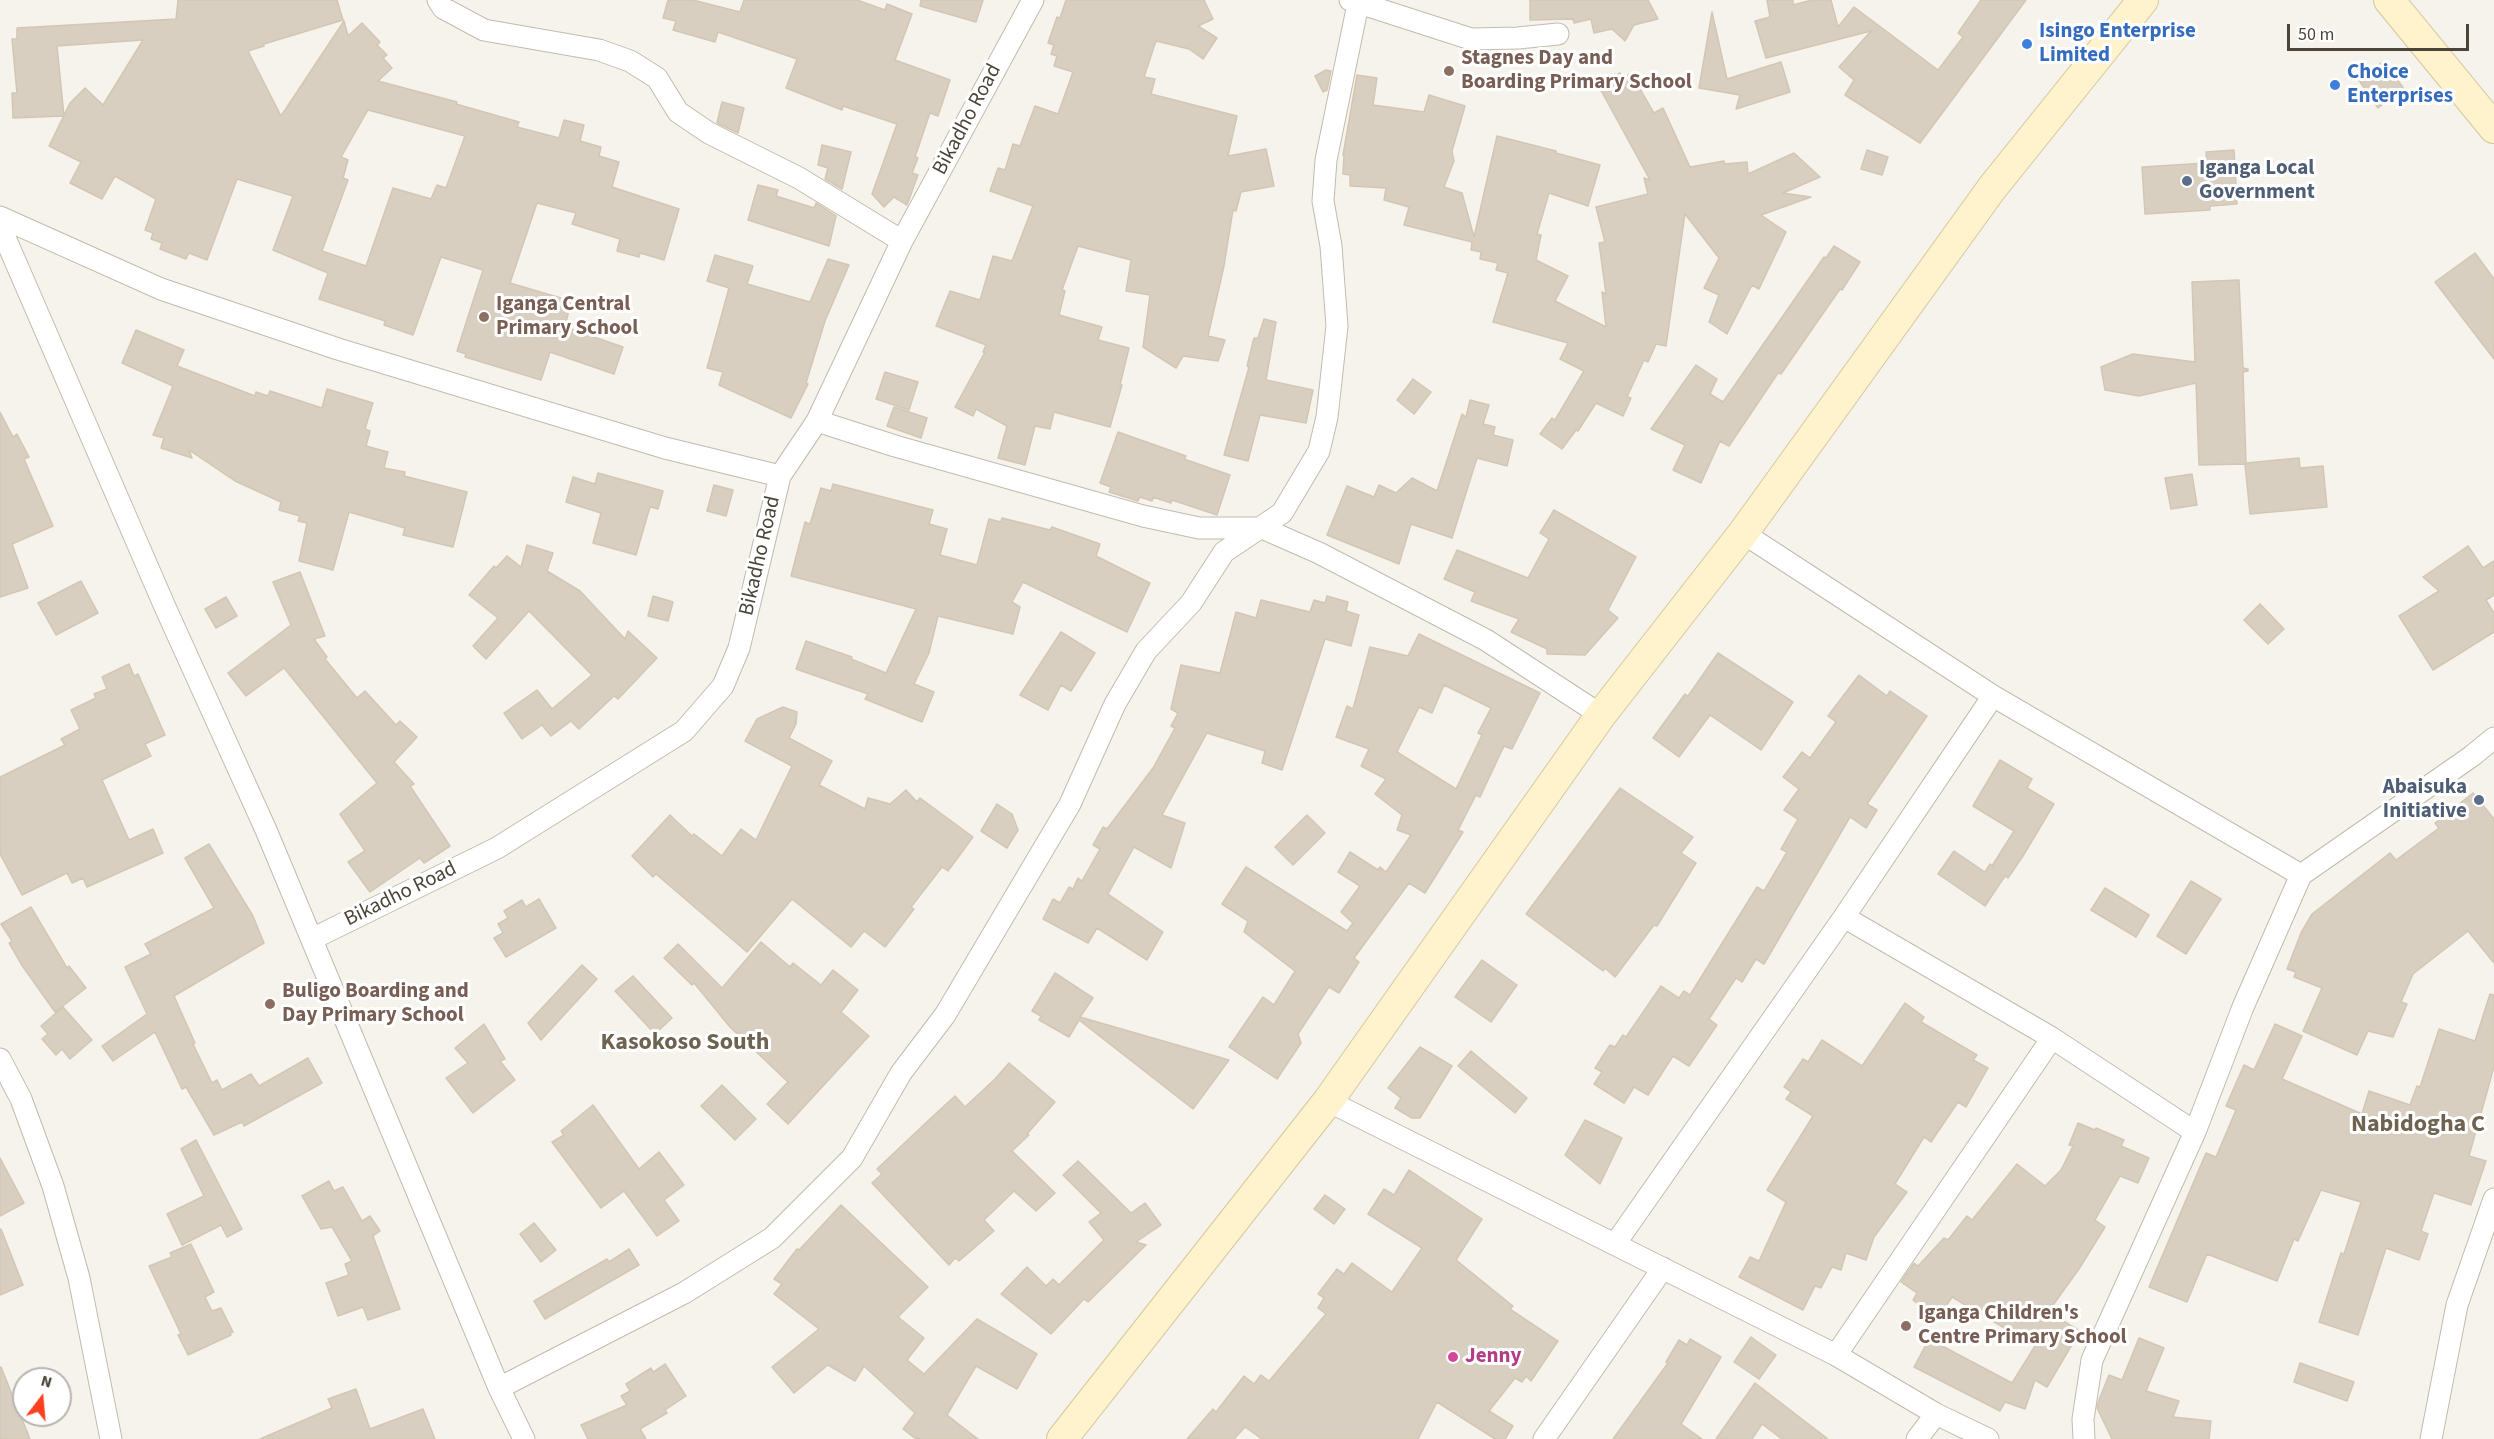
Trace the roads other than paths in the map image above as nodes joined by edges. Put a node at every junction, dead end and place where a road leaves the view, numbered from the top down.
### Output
1 (438, 0) edge
2 (1033, 0) edge
3 (2143, 0) edge
4 (2389, 0) edge
5 (1354, 2) edge
6 (1558, 34) dead end
7 (2494, 128) edge
8 (0, 217) edge
9 (0, 226) edge
10 (902, 242) junction
11 (817, 421) junction
12 (780, 476) junction
13 (1262, 528) junction
14 (1743, 533) junction
15 (1993, 696) junction
16 (1601, 715) junction
17 (2494, 738) edge
18 (2301, 875) junction
19 (1844, 917) junction
20 (312, 939) junction
21 (2052, 1038) junction
22 (0, 1059) edge
23 (1328, 1101) junction
24 (2195, 1132) junction
25 (2494, 1199) edge
26 (1615, 1244) junction
27 (1663, 1268) junction
28 (1836, 1354) junction
29 (499, 1388) junction
30 (1936, 1414) junction
31 (111, 1439) edge
32 (524, 1439) edge
33 (1062, 1439) edge
34 (1544, 1439) edge
35 (1917, 1439) edge
36 (1988, 1439) edge
37 (2084, 1439) edge
38 (2431, 1439) edge

1 - 10 street
2 - 10 street, Bikadho Road
3 - 14 street
4 - 7 street
5 - 6 street
5 - 13 street
8 - 12 street
9 - 20 street
10 - 11 street, Bikadho Road
11 - 12 street, Bikadho Road
11 - 13 street
12 - 20 street, Bikadho Road
13 - 16 street
13 - 29 street
14 - 15 street
14 - 16 street
15 - 18 street
15 - 19 street
16 - 23 street
17 - 18 street
18 - 24 street
19 - 21 street
19 - 26 street
20 - 29 street
21 - 24 street
21 - 28 street
22 - 31 street
23 - 26 street
23 - 33 street
24 - 37 street
25 - 38 street
26 - 27 street
27 - 28 street
27 - 34 street
28 - 30 street
29 - 32 street
30 - 35 street
30 - 36 street

